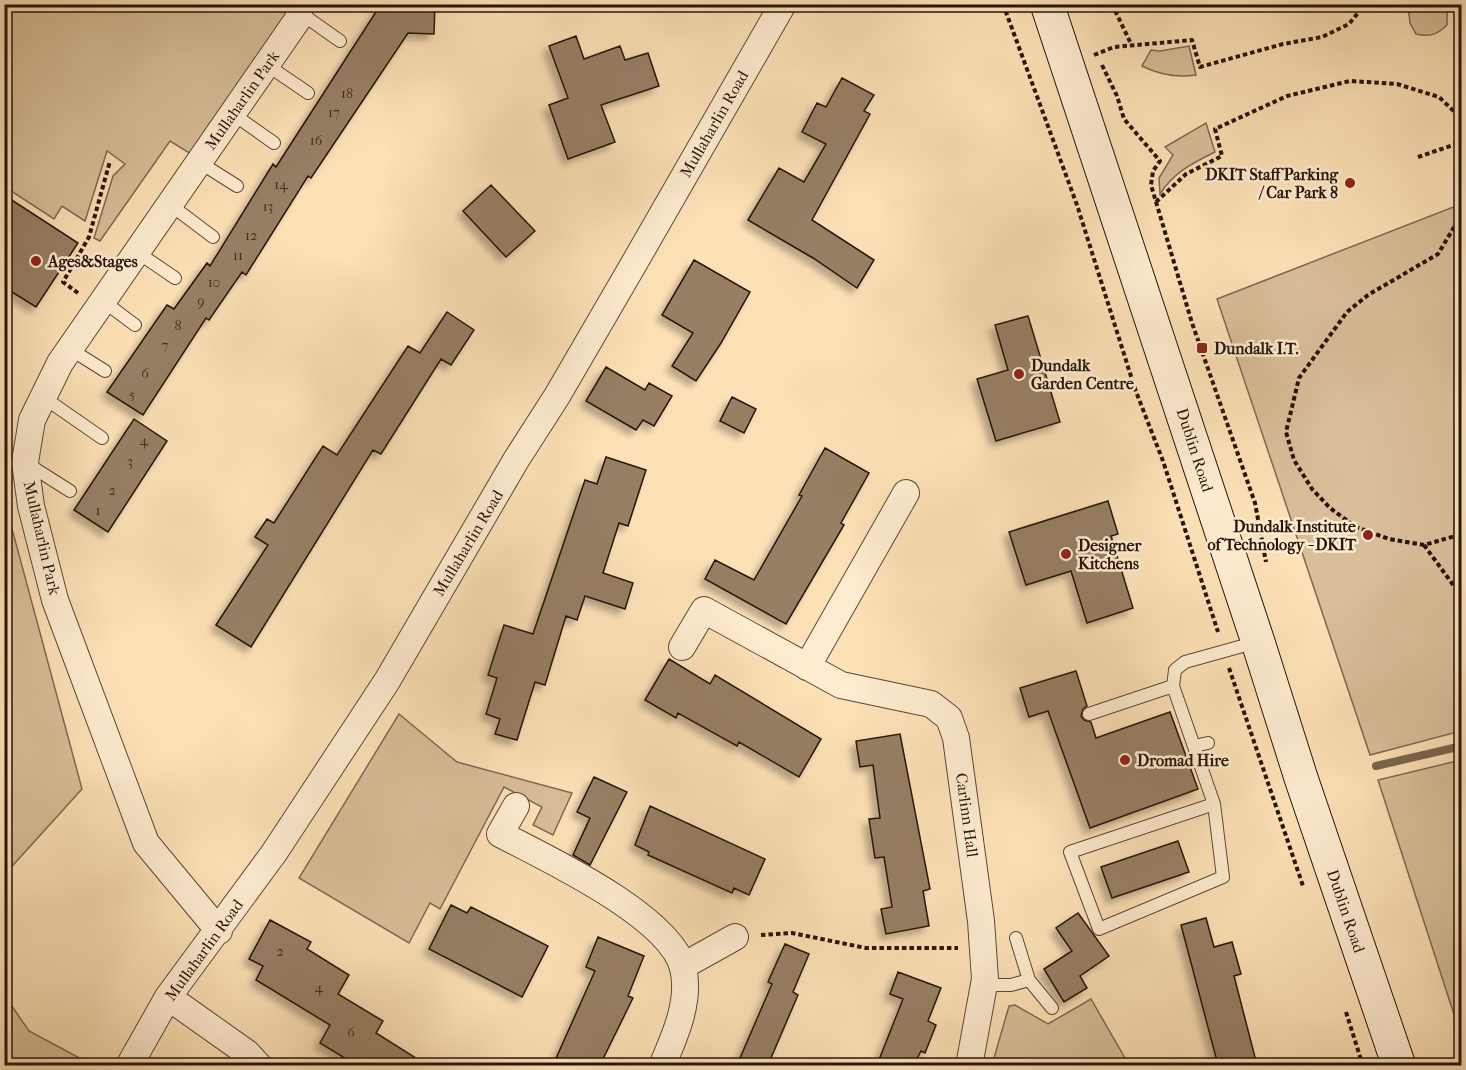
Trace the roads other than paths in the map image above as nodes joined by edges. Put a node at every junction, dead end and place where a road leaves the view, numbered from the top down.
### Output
1 (783, 4) edge
2 (1047, 4) edge
3 (299, 8) edge
4 (340, 41) dead end
5 (267, 65) junction
6 (308, 93) dead end
7 (233, 114) junction
8 (274, 142) dead end
9 (199, 162) junction
10 (237, 186) dead end
11 (168, 203) junction
12 (213, 237) dead end
13 (133, 249) junction
14 (175, 278) dead end
15 (100, 304) junction
16 (135, 324) dead end
17 (70, 349) junction
18 (105, 371) dead end
19 (44, 397) junction
20 (102, 438) dead end
21 (25, 462) junction
22 (70, 491) dead end
23 (906, 493) dead end
24 (1258, 642) junction
25 (682, 647) dead end
26 (807, 667) junction
27 (1173, 686) junction
28 (1089, 714) dead end
29 (1208, 743) dead end
30 (1194, 746) junction
31 (1214, 804) junction
32 (516, 806) dead end
33 (219, 931) junction
34 (735, 937) road end
35 (1016, 938) dead end
36 (683, 966) junction
37 (1029, 980) junction
38 (985, 985) junction
39 (168, 997) junction
40 (1052, 1008) dead end
41 (248, 1061) edge
42 (129, 1065) edge
43 (662, 1065) edge
44 (969, 1065) edge
45 (1399, 1065) edge

1 - 33 street, Mullaharlin Road
2 - 24 main road, Dublin Road
3 - 4 lane
3 - 5 street, Mullaharlin Park
5 - 6 lane
5 - 7 street, Mullaharlin Park
7 - 8 lane
7 - 9 street, Mullaharlin Park
9 - 10 lane
9 - 11 street, Mullaharlin Park
11 - 12 lane
11 - 13 street, Mullaharlin Park
13 - 14 lane
13 - 15 street, Mullaharlin Park
15 - 16 lane
15 - 17 street, Mullaharlin Park
17 - 18 lane
17 - 19 street, Mullaharlin Park
19 - 20 lane
19 - 21 street, Mullaharlin Park
21 - 22 lane
21 - 33 street, Mullaharlin Park
23 - 26 street
24 - 27 lane
24 - 45 main road, Dublin Road
25 - 26 street, Carlinn Hall
26 - 38 street, Carlinn Hall
27 - 28 lane
27 - 30 lane
29 - 30 lane
30 - 31 lane
31 - 31 lane
32 - 36 street
33 - 39 street, Mullaharlin Road
34 - 36 street
35 - 37 lane
36 - 43 street
37 - 38 lane
37 - 40 lane
38 - 44 street, Carlinn Hall
39 - 41 street
39 - 42 street, Mullaharlin Road

